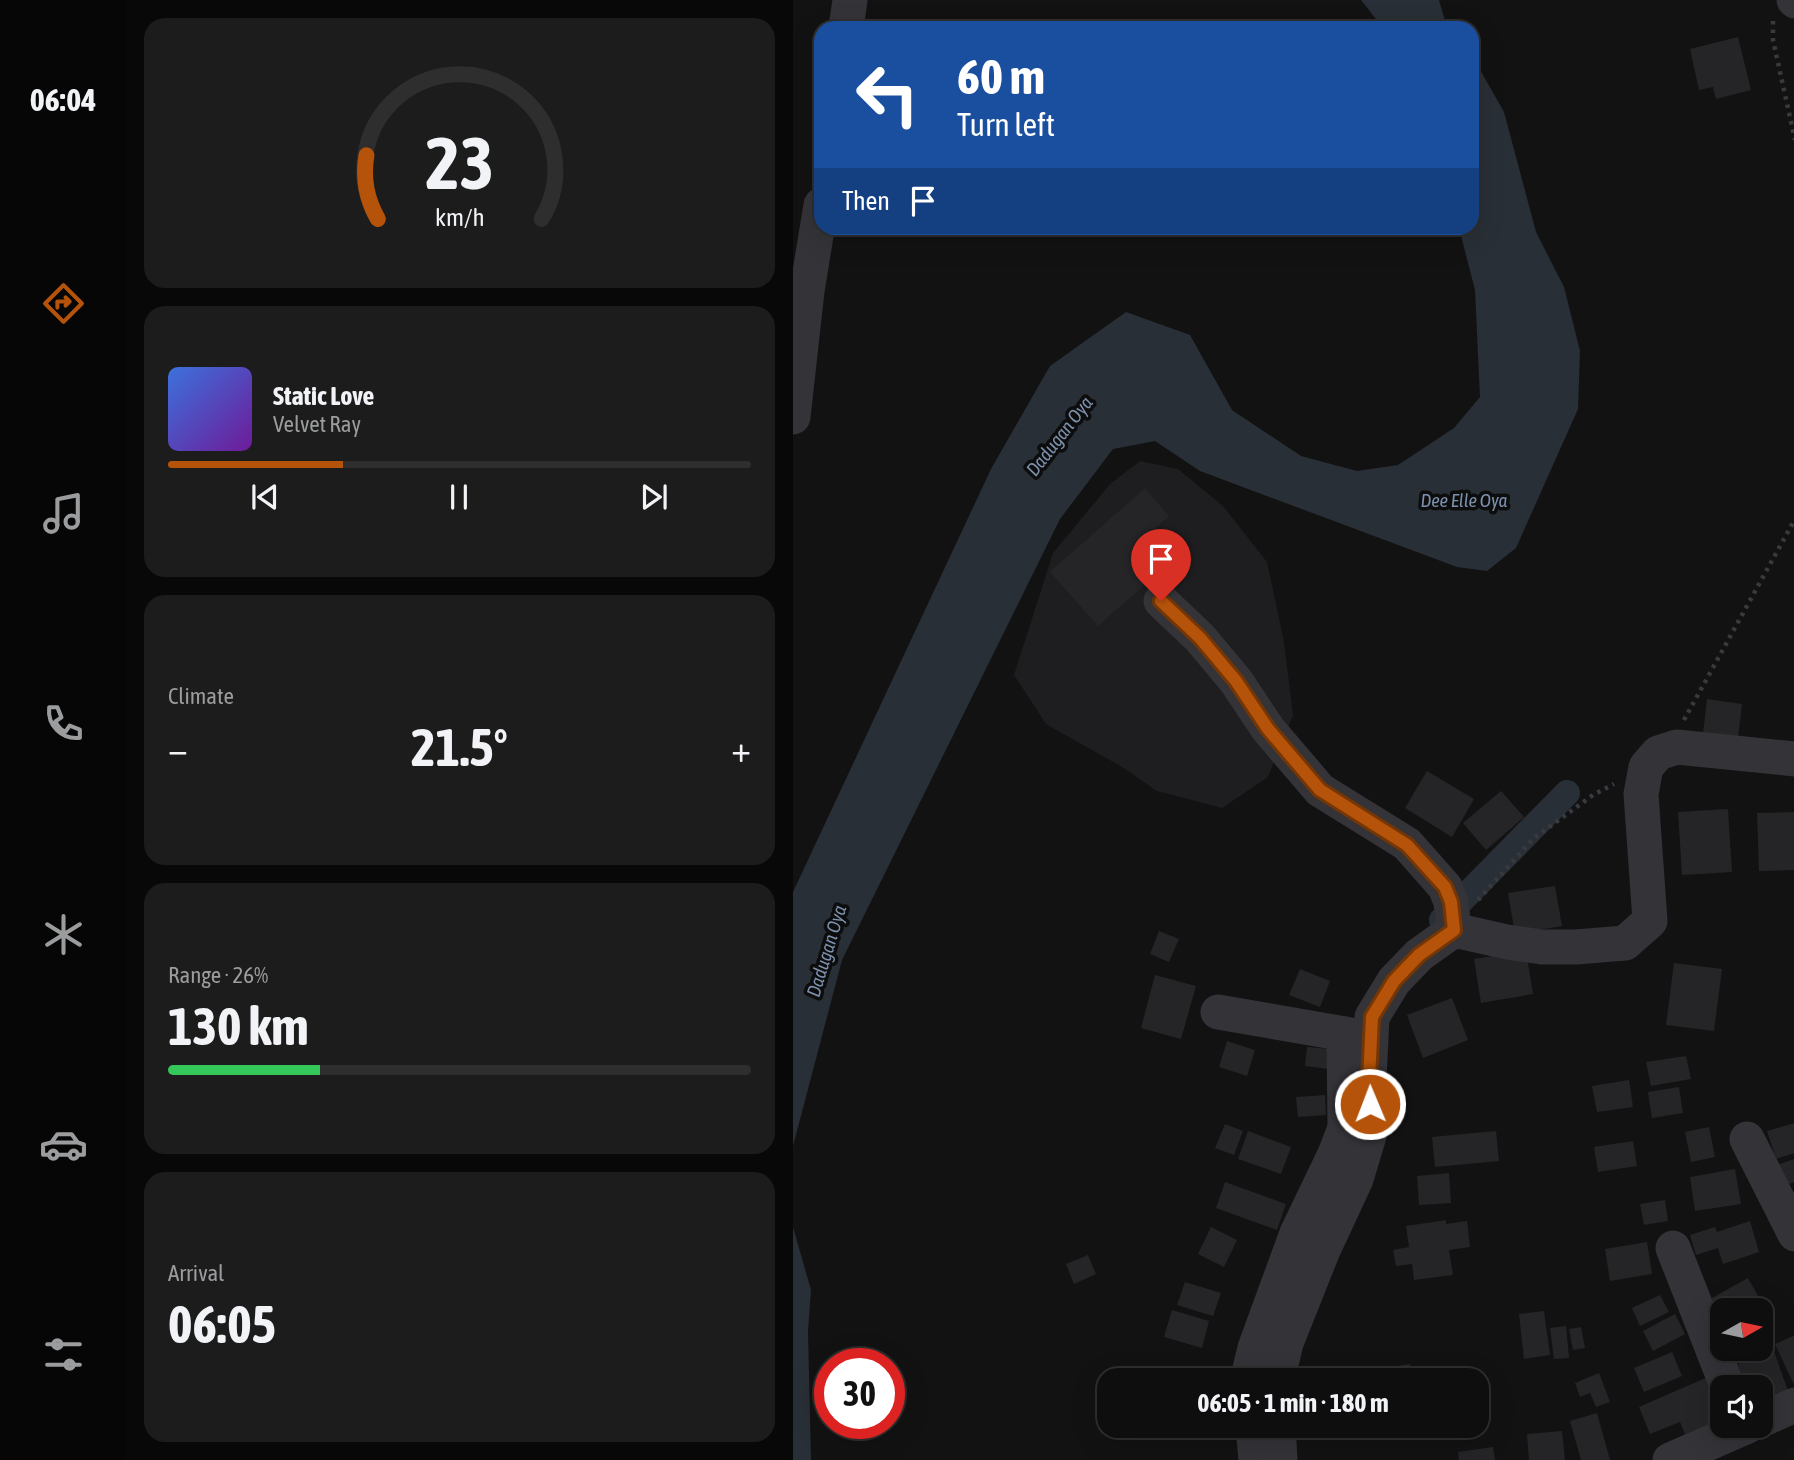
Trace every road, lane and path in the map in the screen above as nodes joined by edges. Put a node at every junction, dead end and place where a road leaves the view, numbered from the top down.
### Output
1 (850, 0) edge
2 (1787, 6) edge
3 (847, 21) edge
4 (1794, 140) edge
5 (814, 220) edge
6 (804, 241) edge
7 (793, 417) edge
8 (1161, 601) dead end
9 (1794, 759) edge
10 (1454, 930) junction
11 (1218, 1012) dead end
12 (1357, 1037) junction
13 (1747, 1139) dead end
14 (1794, 1234) edge
15 (1673, 1248) dead end
16 (1250, 1368) edge
17 (1280, 1368) edge
18 (1723, 1375) edge
19 (1794, 1405) edge
20 (1773, 1414) edge
21 (1254, 1438) edge
22 (1278, 1438) edge
23 (1720, 1438) edge
24 (1256, 1460) edge
25 (1279, 1460) edge
26 (1670, 1460) edge

1 - 3 street
2 - 4 path
5 - 6 street
6 - 7 street
8 - 10 street
9 - 10 street
10 - 12 street
11 - 12 street
12 - 16 street
12 - 17 street
13 - 14 street
15 - 18 street
19 - 20 street
21 - 24 street
22 - 25 street
23 - 26 street

